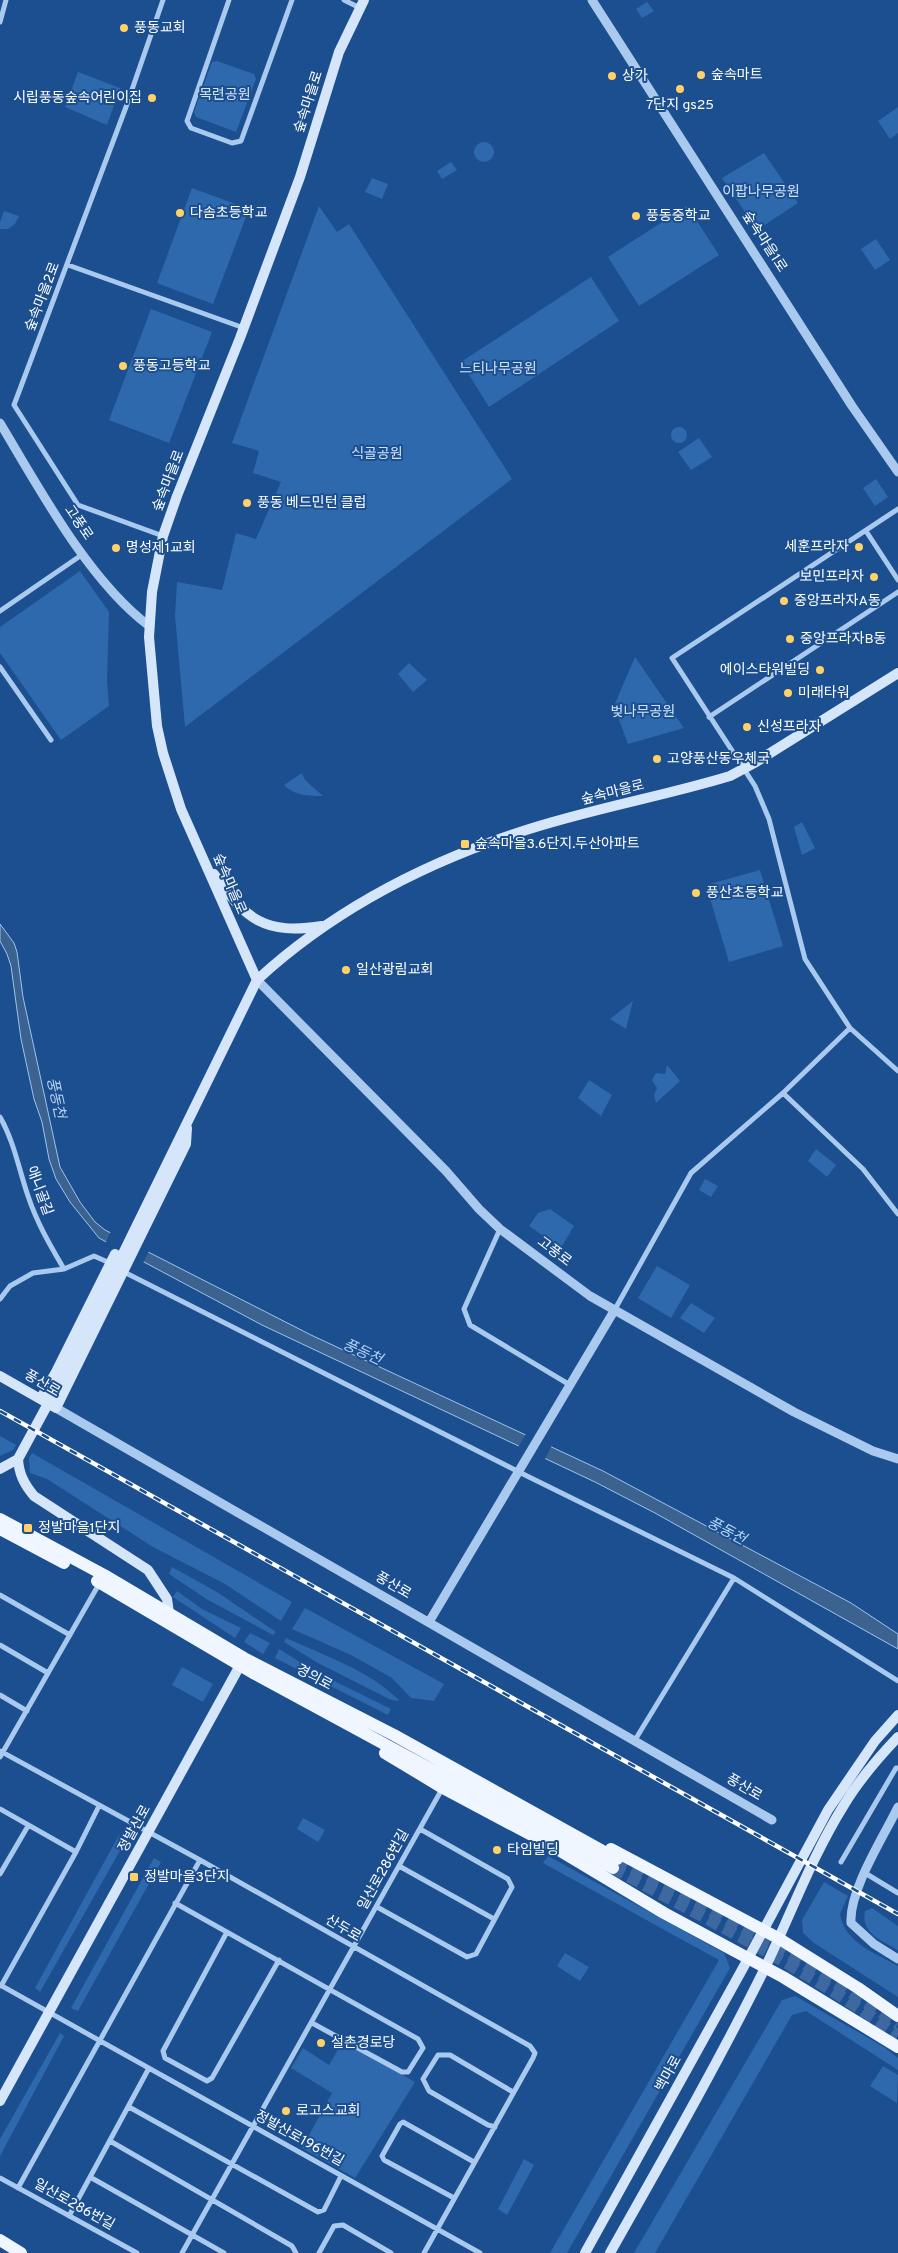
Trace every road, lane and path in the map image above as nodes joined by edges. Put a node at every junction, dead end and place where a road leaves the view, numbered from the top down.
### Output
1 (6, 0) edge
2 (163, 0) edge
3 (228, 0) edge
4 (292, 0) edge
5 (344, 0) edge
6 (592, 0) edge
7 (362, 4) edge
8 (0, 22) edge
9 (68, 265) junction
10 (244, 328) junction
11 (0, 423) edge
12 (898, 472) edge
13 (898, 510) edge
14 (866, 531) junction
15 (163, 536) junction
16 (83, 554) junction
17 (898, 580) edge
18 (898, 592) edge
19 (0, 611) edge
20 (149, 626) junction
21 (0, 667) edge
22 (898, 674) edge
23 (709, 717) junction
24 (51, 740) dead end
25 (745, 768) junction
26 (200, 852) junction
27 (326, 926) junction
28 (257, 980) junction
29 (850, 1028) junction
30 (898, 1071) edge
31 (783, 1093) junction
32 (0, 1117) edge
33 (187, 1122) junction
34 (898, 1214) edge
35 (500, 1229) junction
36 (112, 1260) junction
37 (126, 1268) junction
38 (64, 1269) junction
39 (0, 1298) edge
40 (614, 1311) junction
41 (0, 1376) edge
42 (570, 1385) junction
43 (41, 1398) junction
44 (56, 1408) junction
45 (18, 1459) junction
46 (898, 1459) edge
47 (0, 1469) edge
48 (519, 1472) junction
49 (0, 1519) edge
50 (0, 1529) edge
51 (734, 1578) junction
52 (100, 1582) junction
53 (0, 1595) edge
54 (169, 1613) junction
55 (429, 1622) junction
56 (70, 1635) junction
57 (0, 1645) edge
58 (242, 1662) junction
59 (48, 1673) junction
60 (898, 1681) edge
61 (0, 1695) edge
62 (332, 1710) junction
63 (26, 1711) junction
64 (898, 1715) edge
65 (898, 1737) edge
66 (635, 1740) junction
67 (1, 1754) edge
68 (898, 1768) edge
69 (443, 1788) junction
70 (99, 1806) junction
71 (898, 1807) edge
72 (0, 1810) edge
73 (772, 1820) dead end
74 (28, 1826) junction
75 (420, 1829) junction
76 (149, 1833) junction
77 (76, 1852) junction
78 (200, 1860) junction
79 (841, 1862) dead end
80 (615, 1864) tunnel mouth
81 (398, 1866) junction
82 (0, 1874) edge
83 (865, 1874) junction
84 (898, 1893) edge
85 (175, 1903) junction
86 (377, 1907) junction
87 (494, 1919) junction
88 (762, 1930) junction
89 (228, 1932) junction
90 (778, 1938) junction
91 (353, 1947) junction
92 (748, 1958) junction
93 (898, 1959) edge
94 (279, 1960) junction
95 (765, 1967) junction
96 (1, 1986) edge
97 (330, 1989) junction
98 (49, 2013) junction
99 (898, 2016) edge
100 (312, 2023) junction
101 (100, 2041) junction
102 (898, 2047) edge
103 (149, 2068) junction
104 (513, 2092) junction
105 (0, 2102) edge
106 (129, 2107) junction
107 (253, 2126) junction
108 (495, 2126) junction
109 (110, 2141) junction
110 (474, 2162) junction
111 (232, 2165) junction
112 (341, 2176) junction
113 (90, 2177) junction
114 (0, 2178) edge
115 (18, 2188) junction
116 (454, 2198) junction
117 (212, 2199) junction
118 (69, 2216) junction
119 (437, 2230) junction
120 (192, 2236) junction
121 (0, 2240) edge
122 (21, 2253) edge
123 (136, 2253) edge
124 (182, 2253) edge
125 (224, 2253) edge
126 (296, 2253) edge
127 (319, 2253) edge
128 (391, 2253) edge
129 (424, 2253) edge
130 (480, 2253) edge
131 (585, 2253) edge
132 (610, 2253) edge

1 - 8 street
2 - 9 street, 숲속마을2로
3 - 4 street
5 - 7 street
6 - 12 street, 숲속마을1로
7 - 10 main road, 숲속마을로
9 - 10 street
9 - 15 street, 숲속마을2로
10 - 15 main road, 숲속마을로
11 - 16 street, 고풍로
13 - 14 street
14 - 17 street
14 - 23 street
15 - 20 main road, 숲속마을로
16 - 19 street
16 - 20 street, 고풍로
18 - 23 street
20 - 26 main road, 숲속마을로
21 - 24 street
22 - 25 main road, 숲속마을로
23 - 25 street
25 - 27 main road, 숲속마을로
25 - 29 street
26 - 27 main road
26 - 28 main road, 숲속마을로
27 - 28 main road, 숲속마을로
28 - 33 main road, 숲속마을로
28 - 35 street, 고풍로
29 - 30 street
29 - 31 street
31 - 34 street
31 - 40 street
32 - 38 street, 애니골길
33 - 36 main road
33 - 37 main road
33 - 45 main road, 숲속마을로
35 - 40 street, 고풍로
35 - 42 street
36 - 38 street
36 - 43 main road
37 - 44 main road
37 - 48 street
38 - 39 street
40 - 42 street
40 - 46 street, 고풍로
41 - 43 main road, 풍산로
42 - 48 street
43 - 44 main road, 풍산로
44 - 55 street, 풍산로
45 - 47 main road
45 - 54 main road
48 - 51 street
48 - 55 street
49 - 54 main road, 경의로
50 - 52 main road, 경의로
51 - 60 street
51 - 66 street
52 - 56 street
52 - 58 main road, 경의로
53 - 56 street
54 - 58 main road, 경의로
55 - 66 street, 풍산로
56 - 59 street
57 - 59 street
58 - 62 main road, 경의로
58 - 76 main road, 정발산로
59 - 63 street
61 - 63 street
62 - 69 main road
62 - 80 main road, 경의로
62 - 88 main road
63 - 67 street
64 - 88 main road, 백마로
65 - 90 main road
66 - 73 street, 풍산로
67 - 70 street, 산두로
68 - 79 street
69 - 75 street, 일산로286번길
69 - 92 main road
70 - 76 street, 산두로
70 - 77 street
71 - 83 street
72 - 74 street
74 - 77 street
74 - 82 street
75 - 81 street, 일산로286번길
75 - 87 street
76 - 78 street, 산두로
76 - 98 main road, 정발산로
77 - 96 street
78 - 85 street
78 - 91 street, 산두로
81 - 86 street, 일산로286번길
81 - 87 street
83 - 84 street
83 - 93 street
85 - 89 street
85 - 101 street
86 - 87 street
86 - 91 street, 일산로286번길
88 - 90 main road
88 - 92 main road, 백마로
89 - 94 street
89 - 94 street
90 - 95 main road
90 - 99 main road
91 - 97 street, 일산로286번길
91 - 104 street, 산두로
92 - 95 main road
92 - 131 main road, 백마로
94 - 97 street
95 - 102 main road
95 - 132 main road
96 - 98 street
97 - 100 street, 일산로286번길
97 - 100 street
98 - 101 street, 정발산로196번길
98 - 105 main road, 정발산로
100 - 107 street, 일산로286번길
101 - 103 street, 정발산로196번길
101 - 115 street
103 - 106 street
103 - 107 street, 정발산로196번길
104 - 108 street, 산두로
104 - 108 street
106 - 109 street
106 - 111 street
107 - 111 street, 일산로286번길
107 - 112 street, 정발산로196번길
108 - 110 street, 산두로
109 - 113 street
109 - 117 street
110 - 116 street, 산두로
110 - 116 street
111 - 112 street
111 - 117 street, 일산로286번길
112 - 119 street, 정발산로196번길
113 - 118 street
113 - 120 street
114 - 115 street, 일산로286번길
115 - 118 street, 일산로286번길
116 - 119 street, 산두로
117 - 120 street, 일산로286번길
117 - 126 street
118 - 123 street, 일산로286번길
119 - 129 street, 산두로
119 - 130 street
120 - 124 street, 일산로286번길
120 - 125 street
121 - 122 main road
127 - 128 street

